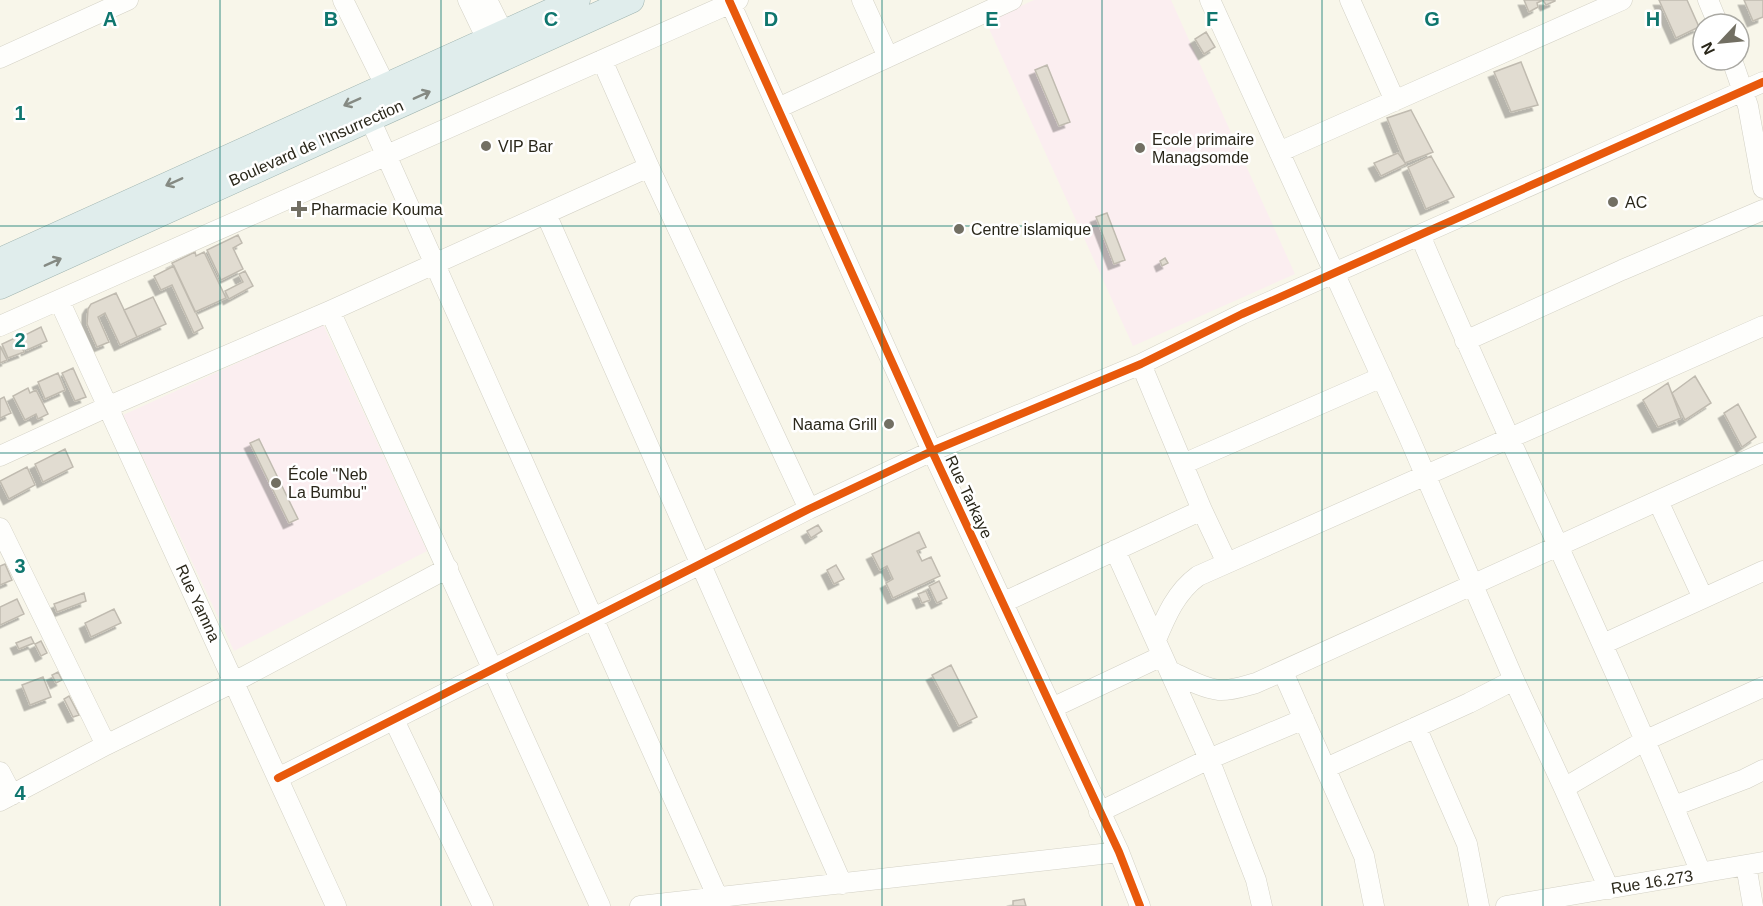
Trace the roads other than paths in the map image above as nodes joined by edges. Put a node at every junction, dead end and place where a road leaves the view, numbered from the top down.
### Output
1 (343, 0) edge
2 (468, 0) edge
3 (487, 0) edge
4 (577, 0) edge
5 (631, 0) edge
6 (862, 0) edge
7 (1012, 0) edge
8 (1210, 0) edge
9 (1350, 0) edge
10 (1622, 0) edge
11 (121, 1) edge
12 (732, 1) edge
13 (500, 47) junction
14 (888, 57) junction
15 (0, 58) edge
16 (602, 60) junction
17 (1736, 72) edge
18 (1763, 82) edge
19 (386, 87) junction
20 (1744, 92) junction
21 (1395, 100) junction
22 (778, 108) junction
23 (370, 119) junction
24 (1279, 152) junction
25 (386, 156) junction
26 (649, 167) junction
27 (1763, 188) edge
28 (1763, 210) edge
29 (546, 214) junction
30 (1419, 235) junction
31 (0, 261) edge
32 (435, 264) junction
33 (1334, 273) junction
34 (0, 286) edge
35 (59, 300) junction
36 (330, 311) junction
37 (0, 326) edge
38 (1763, 326) edge
39 (1465, 341) junction
40 (1141, 364) junction
41 (1382, 377) junction
42 (107, 407) junction
43 (1510, 438) junction
44 (933, 451) junction
45 (1763, 453) edge
46 (0, 456) edge
47 (1183, 464) junction
48 (1426, 476) junction
49 (1658, 501) junction
50 (809, 509) junction
51 (1202, 510) junction
52 (0, 528) edge
53 (1558, 546) junction
54 (1115, 550) junction
55 (1227, 563) junction
56 (701, 564) junction
57 (448, 568) junction
58 (1763, 571) edge
59 (1472, 584) junction
60 (1702, 598) junction
61 (1004, 602) junction
62 (594, 619) junction
63 (1603, 644) junction
64 (1162, 656) junction
65 (493, 670) junction
66 (1283, 672) junction
67 (1514, 680) junction
68 (234, 682) junction
69 (1763, 687) edge
70 (1052, 708) junction
71 (1304, 719) junction
72 (394, 720) junction
73 (1416, 727) junction
74 (1644, 741) junction
75 (106, 746) junction
76 (1209, 759) junction
77 (1326, 768) junction
78 (1763, 770) edge
79 (0, 771) edge
80 (278, 778) junction
81 (1564, 788) junction
82 (6, 798) edge
83 (1674, 806) junction
84 (1099, 812) junction
85 (1119, 852) junction
86 (1755, 864) edge
87 (1701, 873) junction
88 (842, 884) junction
89 (1609, 889) junction
90 (718, 898) junction
91 (1516, 905) edge
92 (336, 906) edge
93 (483, 906) edge
94 (600, 906) edge
95 (640, 906) edge
96 (1140, 906) edge
97 (1262, 906) edge
98 (1374, 906) edge
99 (1479, 906) edge
100 (1753, 906) edge

1 - 19 street
2 - 13 street
3 - 13 street
4 - 13 main road, Boulevard de l'Insurrection
5 - 13 main road, Boulevard de l'Insurrection
6 - 14 street
7 - 14 street
8 - 24 street
9 - 21 street
10 - 21 street
11 - 15 street
12 - 16 street
12 - 22 street, Rue Tarkaye
13 - 19 main road, Boulevard de l'Insurrection
23 -> 13 main road, Boulevard de l'Insurrection
14 - 22 street
16 - 25 street
16 - 26 street
17 - 20 street
18 - 20 street
19 -> 31 main road, Boulevard de l'Insurrection
20 - 27 street
20 - 30 street
21 - 24 street
22 - 44 street, Rue Tarkaye
23 - 25 street
34 -> 23 main road, Boulevard de l'Insurrection
24 - 33 street
25 - 32 street
25 - 35 street
26 - 29 street
26 - 50 street
28 - 39 street
29 - 32 street
29 - 56 street
30 - 33 street
30 - 39 street
32 - 36 street
32 - 62 street
33 - 40 street
33 - 41 street
35 - 37 street
35 - 42 street, Rue Yamna
36 - 42 street
36 - 57 street
38 - 43 street
39 - 43 street
40 - 44 street
40 - 47 street
41 - 47 street
41 - 48 street
42 - 46 street
42 - 68 street, Rue Yamna
43 - 48 street
43 - 53 street
44 - 50 street
44 - 61 street, Rue Tarkaye
45 - 49 street
47 - 51 street
48 - 55 street
48 - 59 street
49 - 53 street
49 - 60 street
50 - 56 street
51 - 54 street
51 - 55 street
52 - 75 street
53 - 59 street
53 - 63 street
54 - 61 street
54 - 64 street
55 - 64 street
56 - 62 street
56 - 88 street
57 - 65 street
57 - 68 street
58 - 60 street
59 - 66 street
59 - 67 street
60 - 63 street
61 - 70 street, Rue Tarkaye
62 - 65 street
62 - 90 street
63 - 74 street
64 - 66 street
64 - 70 street
64 - 76 street
65 - 72 street
65 - 94 street
66 - 71 street
67 - 73 street
67 - 81 street
68 - 75 street
68 - 80 street, Rue Yamna
69 - 74 street
70 - 84 street, Rue Tarkaye
71 - 76 street
71 - 77 street
72 - 80 street
72 - 93 street
73 - 77 street
73 - 99 street
74 - 81 street
74 - 83 street
75 - 82 street
76 - 84 street
76 - 97 street
77 - 98 street
78 - 83 street
79 - 82 street
80 - 92 street, Rue Yamna
81 - 89 street
83 - 87 street
84 - 85 street, Rue Tarkaye
85 - 88 street
85 - 96 street, Rue Tarkaye
86 - 87 street, Rue 16.273
86 - 100 street
87 - 89 street, Rue 16.273
88 - 90 street
89 - 91 street, Rue 16.273
90 - 95 street

